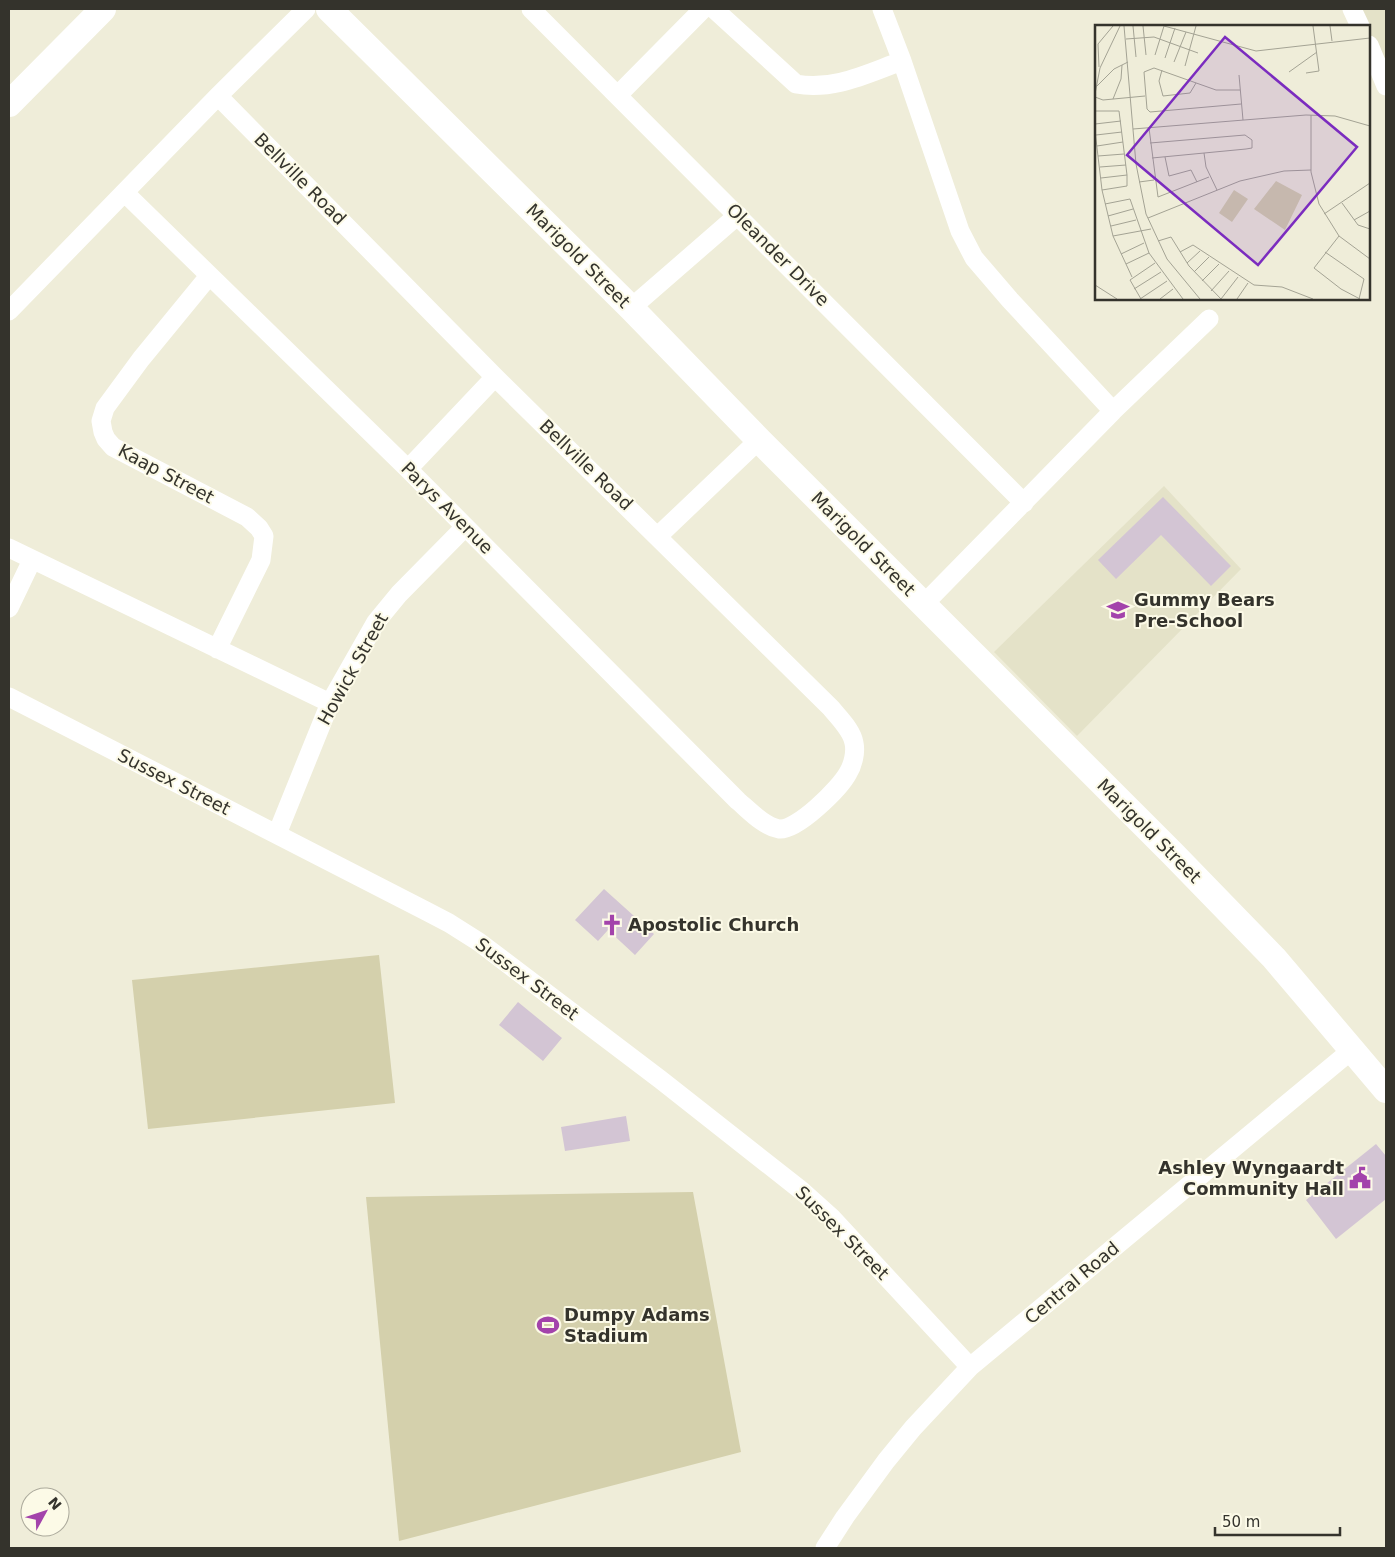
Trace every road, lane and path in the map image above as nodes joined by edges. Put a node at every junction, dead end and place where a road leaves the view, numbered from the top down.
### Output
1 (103, 9) edge
2 (306, 9) edge
3 (329, 9) edge
4 (531, 9) edge
5 (703, 9) edge
6 (714, 9) edge
7 (882, 9) edge
8 (1352, 9) edge
9 (1360, 25) edge
10 (1370, 47) edge
11 (902, 60) junction
12 (1386, 86) edge
13 (618, 95) junction
14 (218, 96) junction
15 (9, 104) edge
16 (125, 193) junction
17 (738, 215) junction
18 (210, 276) junction
19 (630, 308) junction
20 (9, 310) edge
21 (1210, 319) dead end
22 (495, 377) junction
23 (1114, 411) junction
24 (759, 440) junction
25 (408, 469) junction
26 (1024, 503) junction
27 (465, 527) junction
28 (658, 536) junction
29 (9, 548) edge
30 (32, 560) junction
31 (923, 604) junction
32 (9, 608) edge
33 (217, 649) junction
34 (9, 697) edge
35 (330, 704) junction
36 (768, 825) joint
37 (277, 834) junction
38 (1353, 1049) junction
39 (1386, 1090) edge
40 (970, 1368) junction
41 (824, 1548) edge

1 - 15 street
2 - 14 street
3 - 19 street, Marigold Street
4 - 13 street, Oleander Drive
5 - 13 street
6 - 11 street
7 - 11 street
8 - 9 street
10 - 12 street
11 - 23 street
13 - 17 street, Oleander Drive
14 - 16 street
14 - 22 street, Bellville Road
16 - 18 street, Parys Avenue
16 - 20 street
17 - 19 street
17 - 26 street, Oleander Drive
18 - 25 street, Parys Avenue
18 - 33 street, Kaap Street
19 - 24 street, Marigold Street
21 - 23 street
22 - 25 street
22 - 28 street, Bellville Road
23 - 26 street
24 - 28 street
24 - 31 street, Marigold Street
25 - 27 street, Parys Avenue
26 - 31 street
27 - 35 street, Howick Street
27 - 36 street, Parys Avenue
28 - 36 street, Bellville Road
29 - 30 street
30 - 32 street
30 - 33 street
31 - 38 street, Marigold Street
33 - 35 street
34 - 37 street, Sussex Street
35 - 37 street, Howick Street
37 - 40 street, Sussex Street
38 - 39 street, Marigold Street
38 - 40 street, Central Road
40 - 41 street, Central Road

